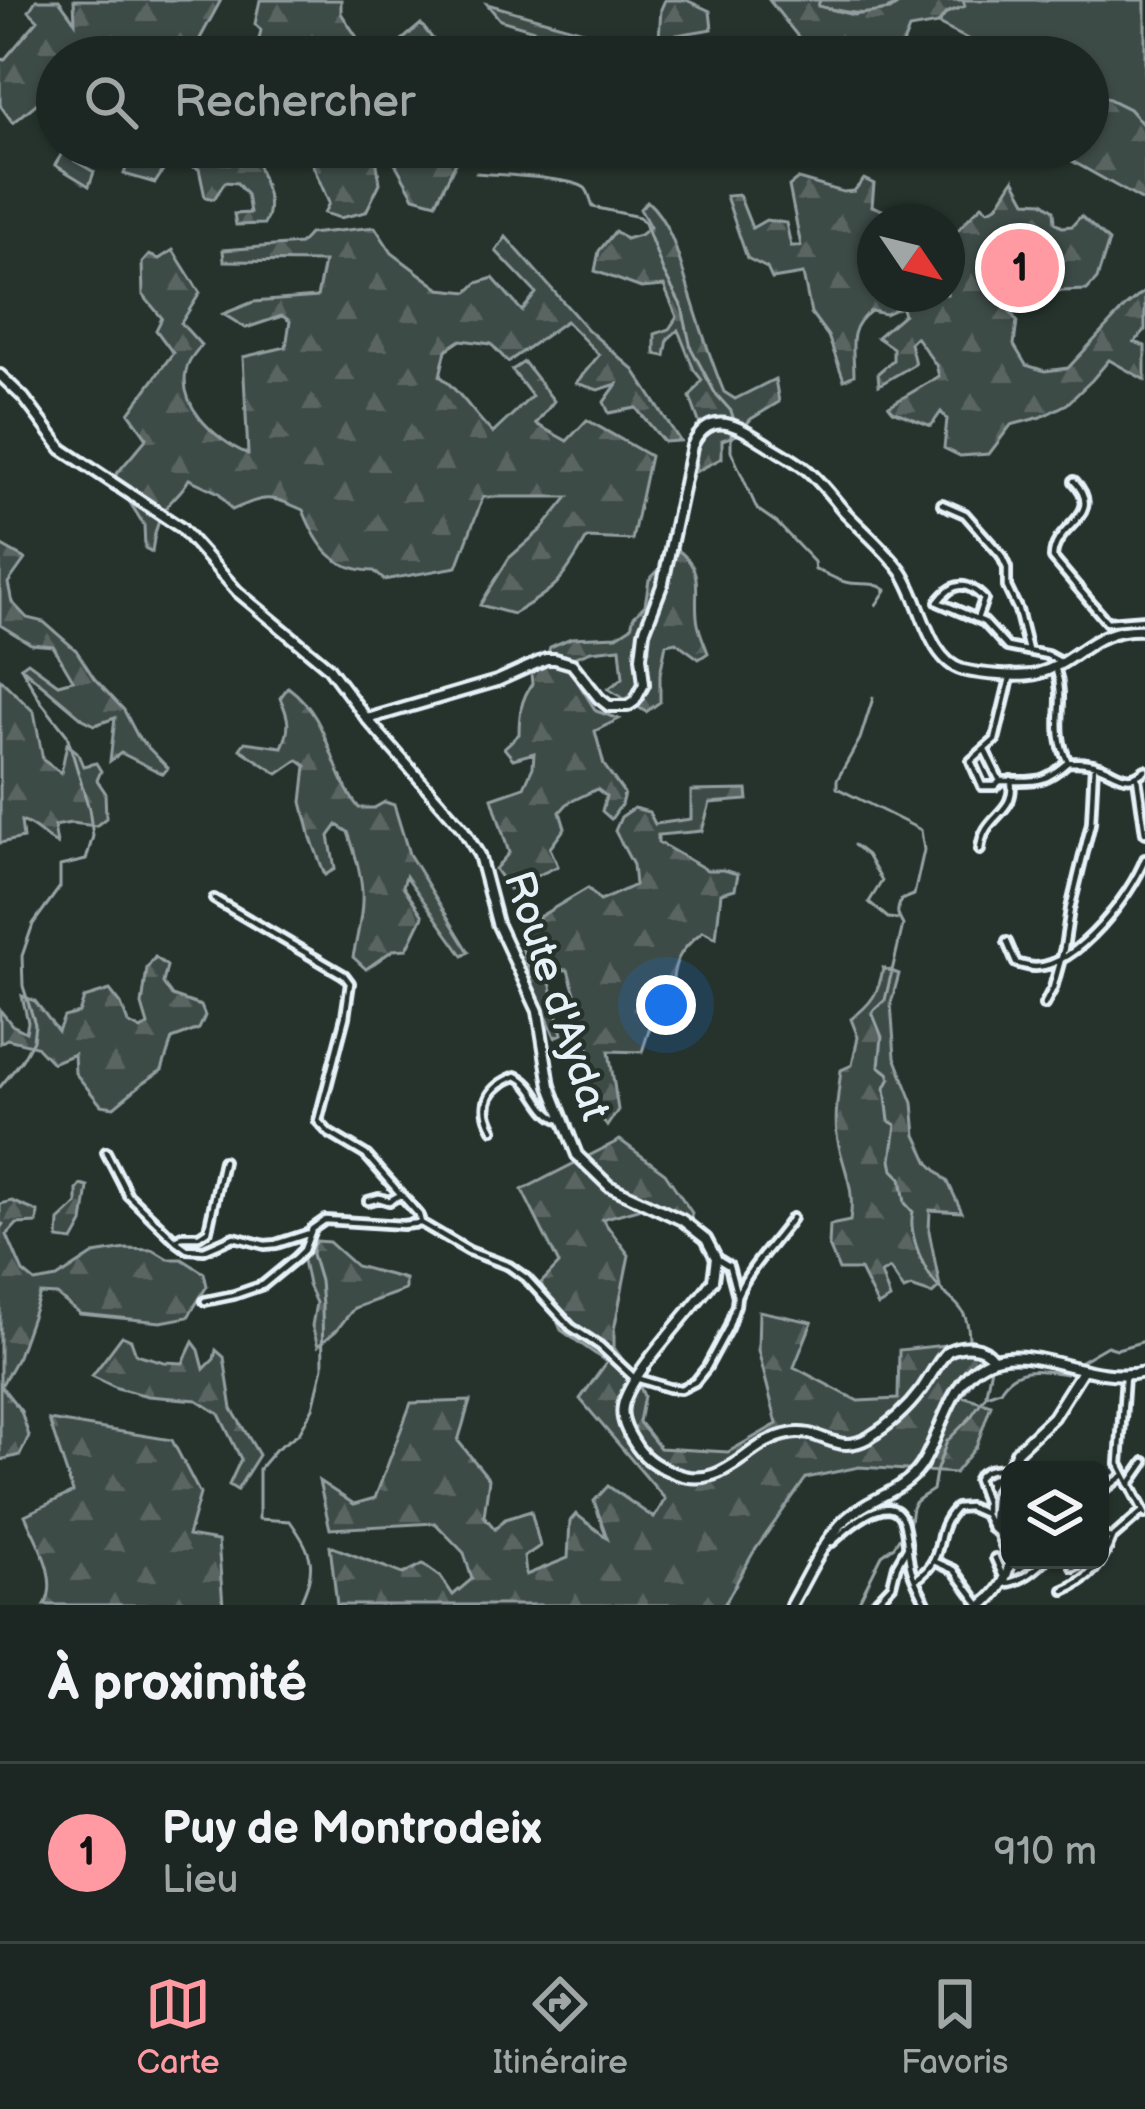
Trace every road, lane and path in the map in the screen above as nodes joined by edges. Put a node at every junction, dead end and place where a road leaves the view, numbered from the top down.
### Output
1 (0, 375) edge
2 (1074, 481) dead end
3 (942, 504) dead end
4 (977, 619) junction
5 (1145, 619) edge
6 (1145, 630) edge
7 (1028, 650) junction
8 (1057, 664) junction
9 (1011, 674) junction
10 (367, 719) junction
11 (985, 750) junction
12 (1068, 762) junction
13 (1094, 764) junction
14 (1145, 770) edge
15 (1137, 778) junction
16 (1011, 780) junction
17 (1000, 781) junction
18 (1145, 833) edge
19 (980, 850) dead end
20 (1145, 859) edge
21 (214, 899) dead end
22 (1007, 942) dead end
23 (1062, 957) junction
24 (1044, 1005) dead end
25 (562, 1120) junction
26 (494, 1129) dead end
27 (106, 1152) dead end
28 (223, 1162) dead end
29 (400, 1195) junction
30 (368, 1201) dead end
31 (792, 1218) dead end
32 (421, 1223) junction
33 (310, 1233) junction
34 (176, 1241) junction
35 (716, 1258) junction
36 (737, 1296) junction
37 (206, 1301) dead end
38 (993, 1359) junction
39 (1082, 1371) junction
40 (1145, 1372) edge
41 (1125, 1376) junction
42 (636, 1378) junction
43 (1011, 1461) edge
44 (1145, 1462) edge
45 (1001, 1468) edge
46 (1124, 1474) junction
47 (1129, 1485) junction
48 (1000, 1486) edge
49 (1109, 1486) edge
50 (1144, 1512) edge
51 (985, 1514) junction
52 (999, 1533) junction
53 (1001, 1538) edge
54 (1109, 1538) edge
55 (1112, 1538) junction
56 (828, 1541) junction
57 (908, 1546) junction
58 (994, 1558) dead end
59 (936, 1562) junction
60 (1007, 1569) edge
61 (1036, 1569) edge
62 (915, 1580) junction
63 (1004, 1581) junction
64 (1064, 1590) dead end
65 (791, 1605) edge
66 (873, 1605) edge
67 (927, 1605) edge
68 (981, 1605) edge

1 - 10 main road, Route d'Aydat
2 - 5 street
3 - 7 street
4 - 4 street
4 - 7 street
6 - 8 main road
7 - 8 street
8 - 9 main road
8 - 12 street
9 - 10 main road
9 - 11 street
10 - 25 main road, Route d'Aydat
11 - 17 street
11 - 17 street
12 - 13 street
12 - 16 street
13 - 15 street
13 - 23 street
14 - 15 street
15 - 18 street
16 - 17 street
16 - 19 street
20 - 23 street
21 - 29 street
22 - 23 street
23 - 24 street
25 - 26 street
25 - 35 main road, Route d'Aydat
27 - 34 street
28 - 34 street
29 - 30 street
29 - 32 street
31 - 36 street
32 - 33 street
32 - 42 street
33 - 34 street
33 - 37 street
35 - 36 street
35 - 42 main road
36 - 42 street
38 - 39 main road
38 - 42 main road
38 - 56 main road
39 - 41 main road
39 - 43 main road
40 - 41 main road
41 - 46 street
44 - 47 street
45 - 51 street
46 - 47 street
46 - 49 street
47 - 50 street
48 - 52 main road
50 - 55 street
51 - 52 street
51 - 59 street
52 - 53 main road
54 - 55 street
55 - 64 street
56 - 57 street
56 - 65 main road
57 - 62 street
57 - 66 street
58 - 63 street
59 - 62 street
59 - 68 street
60 - 63 main road
61 - 63 street
62 - 67 street
63 - 68 main road

